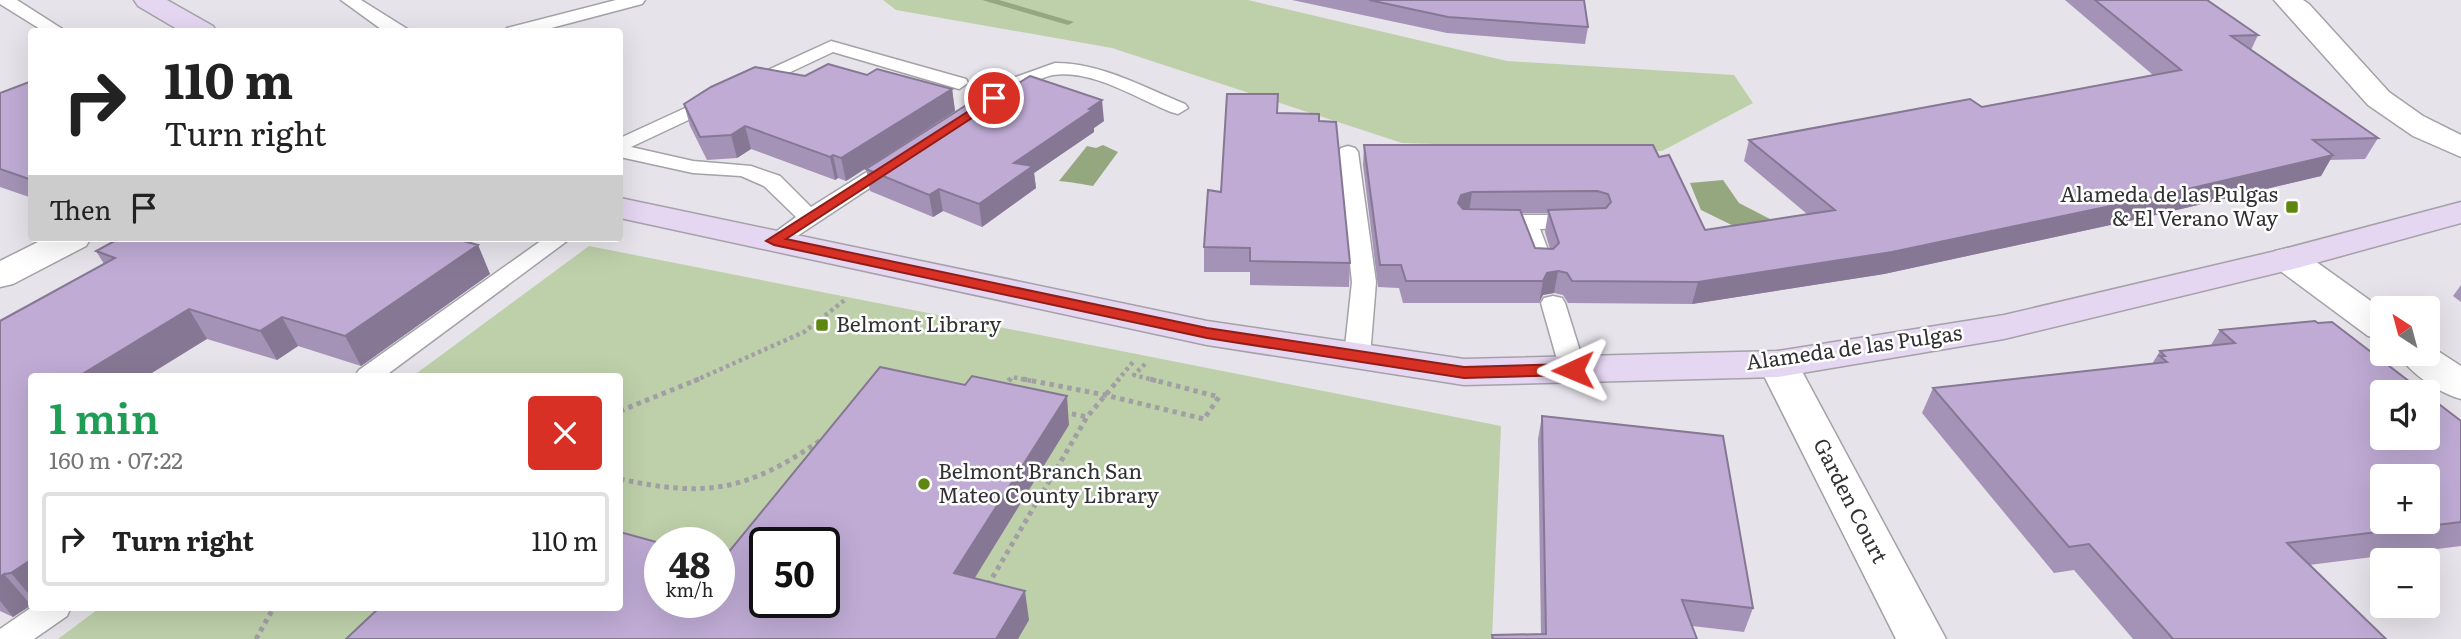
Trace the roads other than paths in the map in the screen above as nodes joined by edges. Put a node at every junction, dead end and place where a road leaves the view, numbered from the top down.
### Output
1 (5, 0) edge
2 (147, 0) edge
3 (350, 0) edge
4 (636, 0) edge
5 (2287, 0) edge
6 (51, 28) edge
7 (189, 28) edge
8 (394, 28) edge
9 (528, 28) edge
10 (959, 83) dead end
11 (1178, 108) dead end
12 (943, 131) edge
13 (623, 144) edge
14 (2461, 147) edge
15 (623, 152) edge
16 (1348, 152) dead end
17 (909, 153) edge
18 (623, 209) edge
19 (2461, 212) edge
20 (809, 218) junction
21 (1527, 222) junction
22 (1593, 222) edge
23 (1469, 223) edge
24 (774, 241) junction
25 (66, 242) edge
26 (554, 242) edge
27 (2288, 259) junction
28 (1541, 263) edge
29 (0, 276) edge
30 (1553, 303) dead end
31 (2370, 318) edge
32 (1357, 356) junction
33 (1778, 363) junction
34 (2434, 366) edge
35 (1573, 370) junction
36 (372, 373) edge
37 (2461, 386) edge
38 (50, 611) edge
39 (9, 639) edge
40 (1921, 639) edge

1 - 6 lane
2 - 7 main road
3 - 8 lane
4 - 9 lane
5 - 14 street
10 - 13 lane
11 - 12 lane
15 - 20 lane
16 - 32 lane
17 - 20 lane
18 - 24 main road, Alameda de las Pulgas
19 - 27 main road, Alameda de las Pulgas
20 - 24 lane
21 - 22 lane
21 - 23 lane
21 - 28 lane
24 - 32 main road, Alameda de las Pulgas
25 - 29 street
26 - 36 lane
27 - 31 street
27 - 33 main road, Alameda de las Pulgas
30 - 35 lane
32 - 35 main road, Alameda de las Pulgas
33 - 35 main road, Alameda de las Pulgas
33 - 40 street, Garden Court
34 - 37 street
38 - 39 lane

